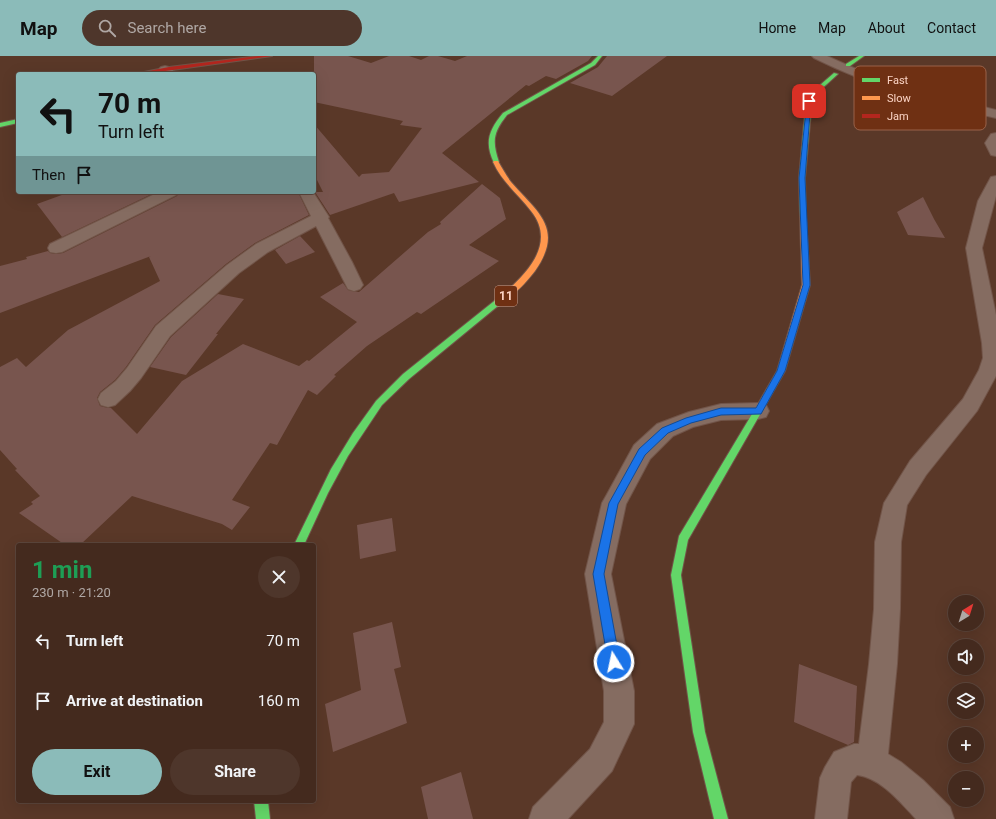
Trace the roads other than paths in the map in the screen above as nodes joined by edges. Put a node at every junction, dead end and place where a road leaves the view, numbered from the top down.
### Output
1 (270, 56) edge
2 (600, 56) edge
3 (818, 56) edge
4 (862, 56) edge
5 (848, 65) dead end
6 (168, 71) edge
7 (157, 72) edge
8 (854, 73) edge
9 (836, 74) dead end
10 (986, 111) edge
11 (996, 114) edge
12 (16, 121) edge
13 (0, 125) edge
14 (996, 137) edge
15 (996, 152) edge
16 (996, 180) edge
17 (166, 194) edge
18 (307, 194) edge
19 (321, 217) junction
20 (56, 248) dead end
21 (354, 285) dead end
22 (108, 399) dead end
23 (758, 411) junction
24 (300, 543) edge
25 (872, 762) junction
26 (261, 803) edge
27 (263, 819) edge
28 (545, 819) edge
29 (720, 819) edge
30 (831, 819) edge
31 (938, 819) edge

1 - 6 main road
2 - 24 main road, 11
3 - 8 street
4 - 5 main road
6 - 7 main road
9 - 23 main road
10 - 11 street
12 - 13 main road
14 - 15 street
16 - 25 street
17 - 20 street
18 - 19 street
19 - 21 street
19 - 22 street
23 - 28 street
23 - 29 main road
25 - 30 street
25 - 31 street
26 - 27 main road

